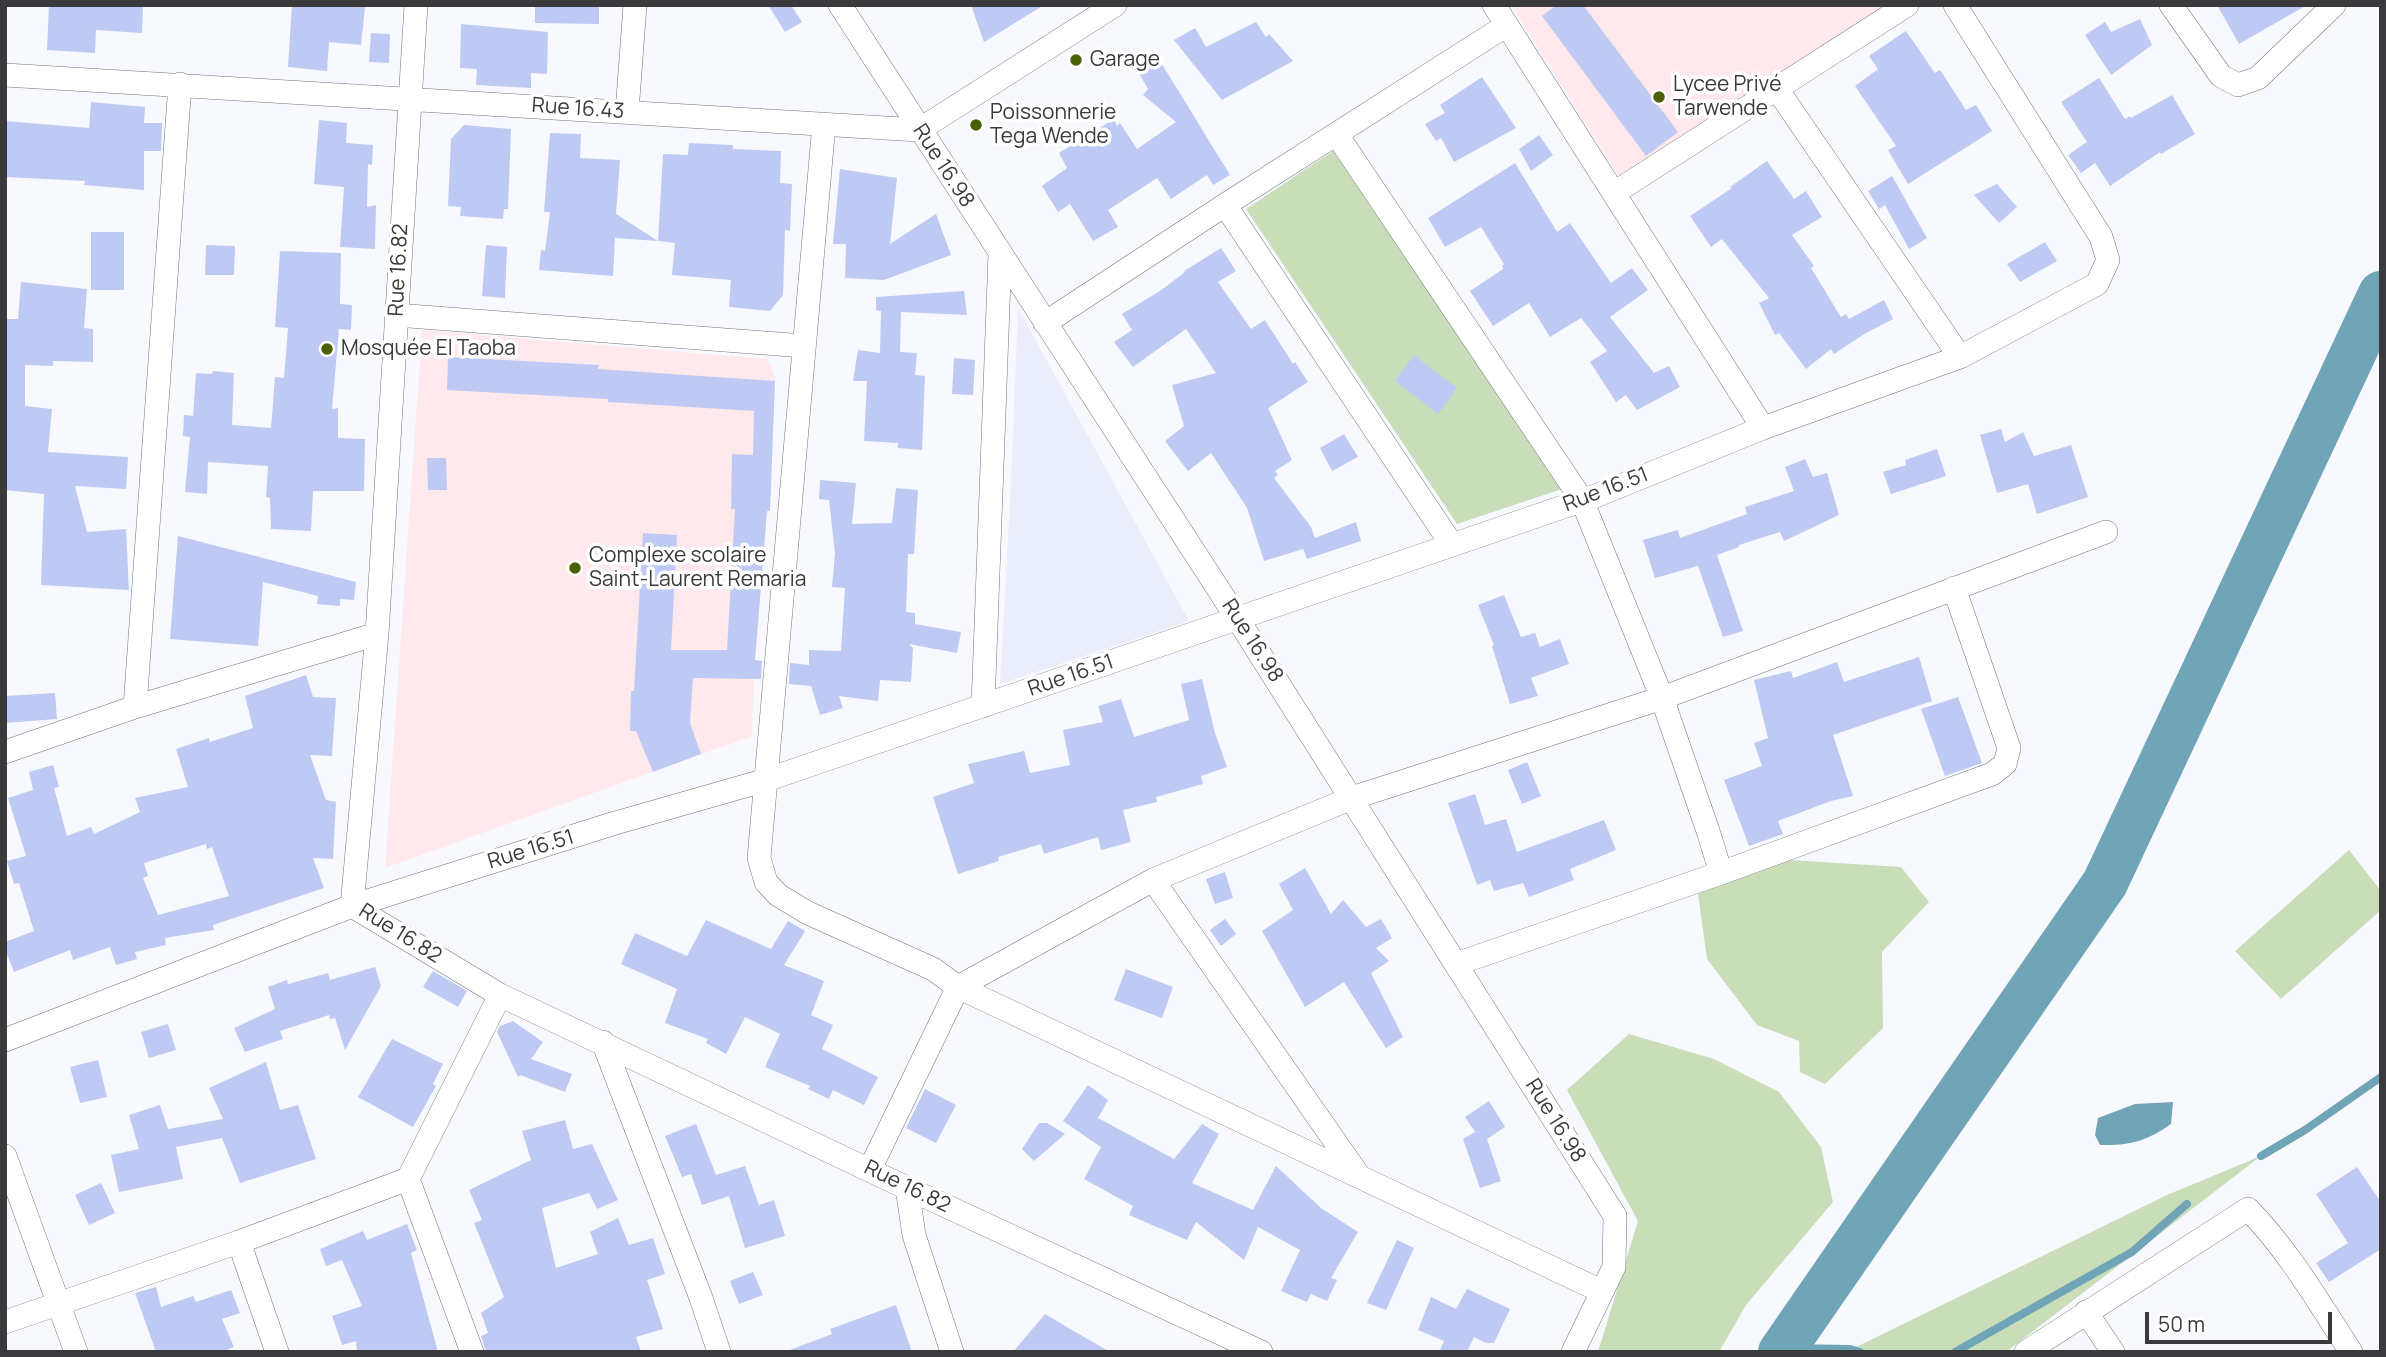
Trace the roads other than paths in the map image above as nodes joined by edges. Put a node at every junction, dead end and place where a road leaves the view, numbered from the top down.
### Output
1 (416, 5) edge
2 (635, 5) edge
3 (840, 5) edge
4 (1115, 5) edge
5 (1494, 5) edge
6 (1908, 5) edge
7 (1955, 5) edge
8 (2171, 5) edge
9 (2334, 5) edge
10 (1507, 25) junction
11 (5, 75) edge
12 (180, 84) junction
13 (1777, 89) junction
14 (410, 98) junction
15 (627, 112) junction
16 (824, 124) junction
17 (919, 130) junction
18 (1337, 135) junction
19 (1614, 193) junction
20 (1225, 205) junction
21 (1000, 253) junction
22 (396, 315) junction
23 (1045, 323) junction
24 (804, 346) junction
25 (1961, 356) junction
26 (1763, 428) junction
27 (1582, 500) junction
28 (2106, 532) dead end
29 (1452, 545) junction
30 (1954, 588) junction
31 (1237, 618) junction
32 (377, 634) junction
33 (1661, 698) junction
34 (983, 706) junction
35 (135, 707) junction
36 (5, 752) edge
37 (766, 780) junction
38 (1352, 798) junction
39 (1721, 873) junction
40 (1153, 880) junction
41 (352, 906) junction
42 (1456, 964) junction
43 (958, 987) junction
44 (500, 995) junction
45 (5, 1040) edge
46 (603, 1042) junction
47 (5, 1156) edge
48 (870, 1169) junction
49 (1359, 1175) junction
50 (408, 1179) junction
51 (906, 1188) junction
52 (239, 1242) junction
53 (1601, 1291) junction
54 (59, 1305) junction
55 (2086, 1312) junction
56 (5, 1322) edge
57 (76, 1352) edge
58 (277, 1352) edge
59 (472, 1352) edge
60 (719, 1352) edge
61 (952, 1352) edge
62 (1261, 1352) edge
63 (1573, 1352) edge
64 (2026, 1352) edge
65 (2113, 1352) edge
66 (2351, 1352) edge

1 - 14 street, Rue 16.82
2 - 15 street
3 - 17 street, Rue 16.98
4 - 17 street
5 - 10 street
6 - 13 street
7 - 25 street, Rue 16.51
8 - 9 street
10 - 18 street
10 - 19 street
11 - 12 street, Rue 16.43
12 - 14 street, Rue 16.43
12 - 35 street
13 - 19 street
13 - 25 street
14 - 15 street, Rue 16.43
14 - 22 street, Rue 16.82
15 - 16 street, Rue 16.43
16 - 17 street, Rue 16.43
16 - 24 street
17 - 21 street, Rue 16.98
18 - 20 street
18 - 27 street
19 - 26 street
20 - 23 street
20 - 29 street
21 - 23 street, Rue 16.98
21 - 34 street
22 - 24 street
22 - 32 street, Rue 16.82
23 - 31 street, Rue 16.98
24 - 37 street
25 - 26 street, Rue 16.51
26 - 27 street, Rue 16.51
27 - 29 street, Rue 16.51
27 - 33 street
28 - 30 street
29 - 31 street, Rue 16.51
30 - 33 street
30 - 39 street
31 - 34 street, Rue 16.51
31 - 38 street, Rue 16.98
32 - 35 street
32 - 41 street, Rue 16.82
33 - 38 street
33 - 39 street
34 - 37 street, Rue 16.51
35 - 36 street
37 - 41 street, Rue 16.51
37 - 43 street
38 - 40 street
38 - 42 street, Rue 16.98
39 - 42 street
40 - 43 street
40 - 49 street
41 - 44 street, Rue 16.82
41 - 45 street, Rue 16.51
42 - 53 street, Rue 16.98
43 - 48 street
43 - 49 street
44 - 46 street, Rue 16.82
44 - 50 street
46 - 48 street, Rue 16.82
46 - 60 street
47 - 54 street
48 - 51 street, Rue 16.82
49 - 53 street
50 - 52 street
50 - 59 street
51 - 61 street
51 - 62 street, Rue 16.82
52 - 54 street
52 - 58 street
53 - 63 street, Rue 16.98
54 - 56 street
54 - 57 street
55 - 64 street
55 - 65 street
55 - 66 street

